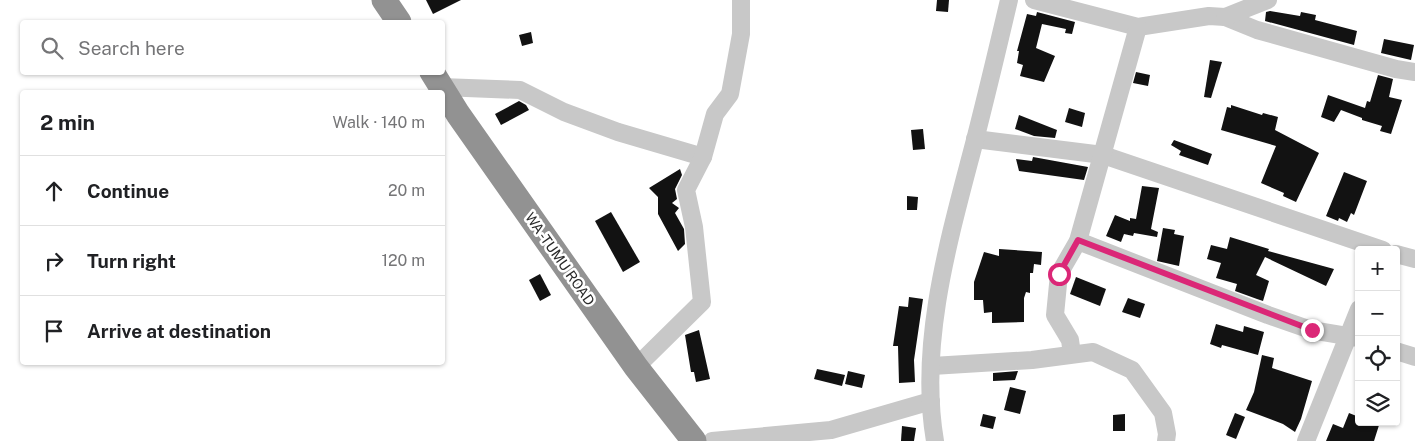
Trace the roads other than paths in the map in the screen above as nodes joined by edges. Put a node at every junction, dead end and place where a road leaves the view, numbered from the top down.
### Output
1 (384, 0) edge
2 (741, 0) edge
3 (1009, 0) edge
4 (1034, 0) edge
5 (1268, 0) edge
6 (1226, 17) junction
7 (398, 20) edge
8 (1138, 27) junction
9 (1415, 72) edge
10 (436, 80) edge
11 (445, 94) edge
12 (975, 139) junction
13 (1103, 155) junction
14 (703, 157) junction
15 (1078, 240) junction
16 (1370, 246) edge
17 (1400, 255) edge
18 (1415, 260) edge
19 (1354, 337) edge
20 (1400, 351) edge
21 (1072, 354) junction
22 (1415, 357) edge
23 (932, 366) junction
24 (636, 367) junction
25 (931, 402) junction
26 (694, 441) edge
27 (712, 441) edge
28 (935, 441) edge
29 (1166, 441) edge
30 (1306, 441) edge

1 - 7 highway
2 - 14 street
3 - 12 street
4 - 8 street
5 - 6 street
6 - 8 street
6 - 9 street
8 - 13 street
10 - 14 street
11 - 24 highway, WA -TUMU ROAD
12 - 13 street
12 - 23 street
13 - 15 street
13 - 16 street
14 - 24 street
15 - 19 street
15 - 21 street
17 - 18 street
19 - 30 street
20 - 22 street
21 - 23 street
21 - 29 street
23 - 25 street
24 - 26 highway, WA -TUMU ROAD
25 - 27 street
25 - 28 street

